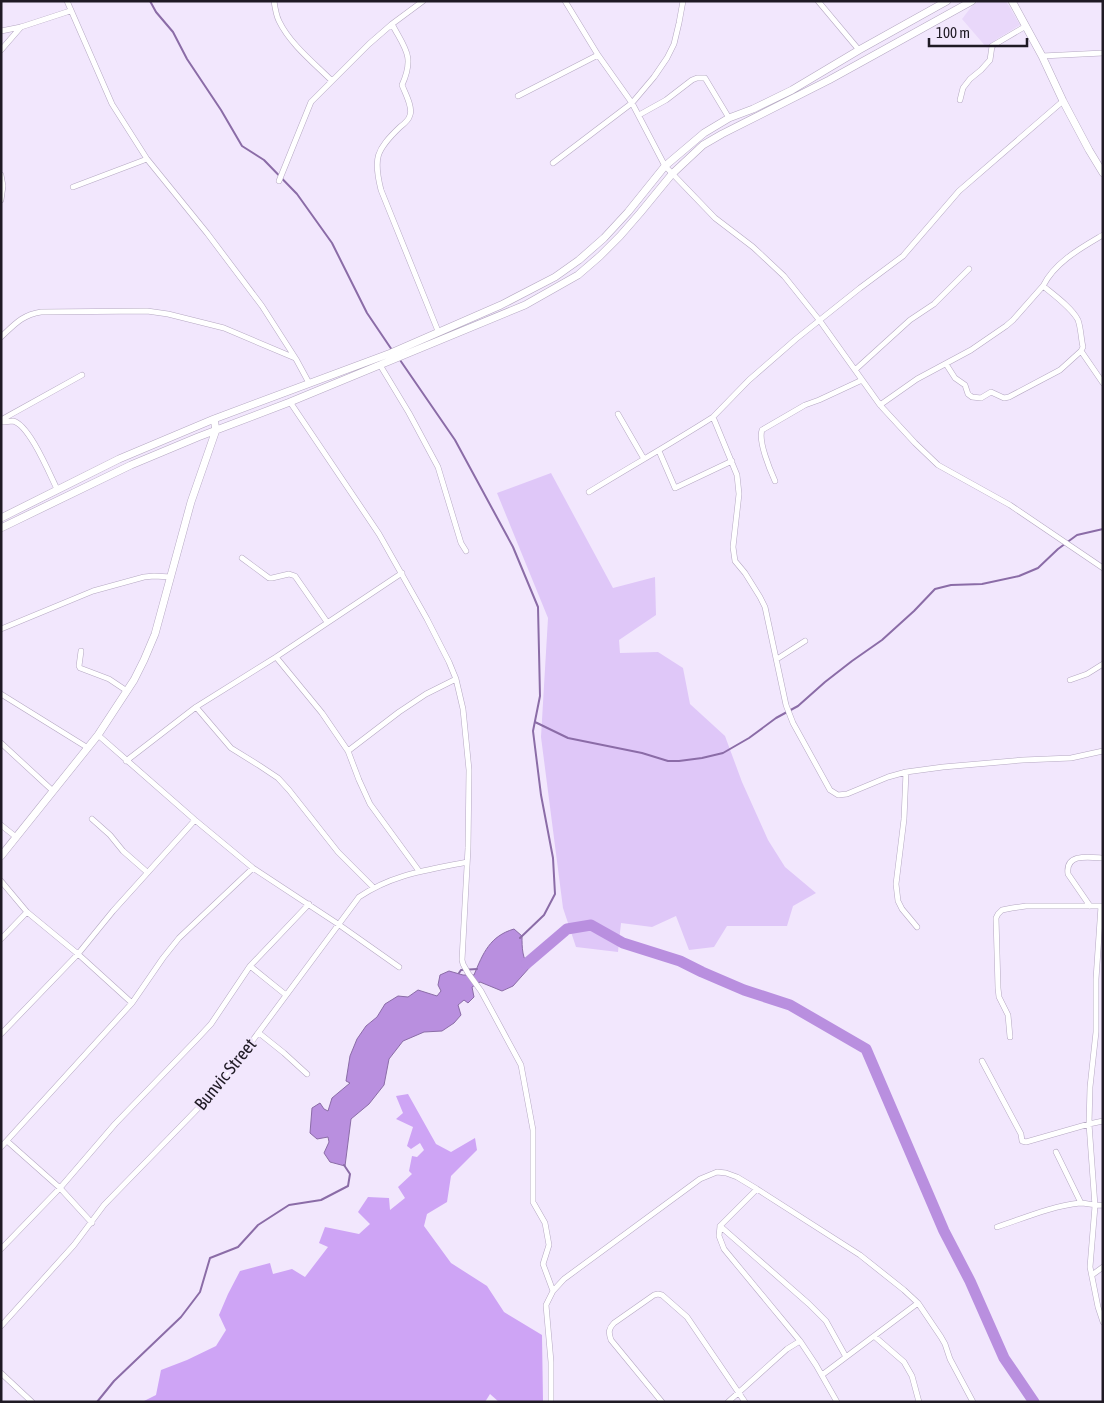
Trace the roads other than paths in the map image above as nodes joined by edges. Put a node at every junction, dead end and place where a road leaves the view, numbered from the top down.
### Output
1 (67, 1) edge
2 (274, 1) edge
3 (423, 1) edge
4 (565, 1) edge
5 (682, 1) edge
6 (818, 1) edge
7 (947, 1) edge
8 (972, 1) edge
9 (1012, 1) edge
10 (70, 11) junction
11 (392, 24) junction
12 (1026, 26) junction
13 (21, 27) junction
14 (1, 31) edge
15 (1, 50) edge
16 (859, 50) junction
17 (1103, 53) edge
18 (598, 55) junction
19 (1042, 56) junction
20 (332, 81) junction
21 (518, 96) dead end
22 (960, 100) dead end
23 (1062, 101) junction
24 (632, 103) junction
25 (639, 115) junction
26 (729, 118) junction
27 (147, 158) junction
28 (553, 163) dead end
29 (665, 166) junction
30 (1102, 169) edge
31 (672, 174) junction
32 (1, 175) edge
33 (279, 182) dead end
34 (73, 188) dead end
35 (1, 200) edge
36 (1103, 235) edge
37 (969, 269) dead end
38 (1044, 286) junction
39 (820, 321) junction
40 (438, 331) junction
41 (1, 337) edge
42 (1081, 351) junction
43 (402, 352) junction
44 (393, 356) junction
45 (296, 358) junction
46 (946, 364) junction
47 (380, 365) junction
48 (855, 370) junction
49 (82, 375) dead end
50 (862, 380) junction
51 (309, 383) junction
52 (1103, 383) edge
53 (290, 402) junction
54 (880, 405) junction
55 (618, 414) dead end
56 (713, 417) junction
57 (214, 419) junction
58 (1, 421) edge
59 (216, 430) junction
60 (659, 451) junction
61 (644, 459) junction
62 (732, 460) junction
63 (775, 481) dead end
64 (57, 489) junction
65 (589, 492) dead end
66 (1, 518) edge
67 (1, 528) edge
68 (466, 552) dead end
69 (242, 558) dead end
70 (1103, 568) edge
71 (402, 573) junction
72 (170, 577) junction
73 (327, 622) junction
74 (1, 629) edge
75 (805, 641) dead end
76 (81, 651) dead end
77 (276, 657) junction
78 (777, 659) junction
79 (1103, 664) edge
80 (456, 678) junction
81 (1070, 680) dead end
82 (127, 691) junction
83 (1, 694) edge
84 (196, 707) junction
85 (98, 735) junction
86 (1, 743) edge
87 (88, 748) junction
88 (348, 751) junction
89 (1103, 751) edge
90 (126, 761) junction
91 (906, 772) junction
92 (53, 791) junction
93 (92, 819) dead end
94 (195, 820) junction
95 (1, 825) edge
96 (16, 837) junction
97 (1, 856) edge
98 (1103, 858) edge
99 (467, 862) junction
100 (253, 868) junction
101 (147, 872) junction
102 (419, 872) junction
103 (1, 881) edge
104 (373, 887) junction
105 (308, 904) junction
106 (1090, 906) junction
107 (1102, 906) edge
108 (27, 912) junction
109 (338, 924) junction
110 (917, 927) dead end
111 (1, 939) edge
112 (1100, 949) edge
113 (78, 954) junction
114 (250, 966) junction
115 (399, 967) dead end
116 (286, 995) junction
117 (132, 1003) junction
118 (259, 1033) junction
119 (1, 1034) edge
120 (1010, 1037) dead end
121 (982, 1061) dead end
122 (307, 1074) dead end
123 (1103, 1121) edge
124 (1089, 1124) junction
125 (7, 1142) junction
126 (1, 1148) edge
127 (1056, 1152) dead end
128 (60, 1188) junction
129 (757, 1189) junction
130 (1081, 1203) junction
131 (1103, 1205) edge
132 (1095, 1206) junction
133 (92, 1222) junction
134 (720, 1226) junction
135 (997, 1227) dead end
136 (1, 1249) edge
137 (1103, 1267) edge
138 (1092, 1275) junction
139 (553, 1291) junction
140 (918, 1303) junction
141 (1103, 1322) edge
142 (1, 1326) edge
143 (874, 1336) junction
144 (800, 1342) junction
145 (846, 1357) junction
146 (1, 1373) edge
147 (822, 1375) junction
148 (738, 1393) junction
149 (32, 1402) edge
150 (551, 1402) edge
151 (662, 1402) edge
152 (728, 1402) edge
153 (745, 1402) edge
154 (837, 1402) edge
155 (920, 1402) edge
156 (973, 1402) edge

1 - 10 street
2 - 20 street
3 - 11 street
4 - 18 street
5 - 24 street
6 - 16 street
7 - 16 main road
8 - 31 main road
9 - 12 main road
10 - 13 street
10 - 27 street
11 - 20 street
11 - 40 street
12 - 19 main road
12 - 22 street
13 - 14 street
13 - 15 street
16 - 26 main road
17 - 19 street
18 - 21 street
18 - 24 street
19 - 23 main road
20 - 33 street
23 - 30 main road
23 - 39 street
24 - 25 street
24 - 28 street
25 - 26 street
25 - 29 street
26 - 29 main road
27 - 34 street
27 - 45 street
29 - 31 street
29 - 40 main road
31 - 39 street
31 - 43 main road
32 - 35 street
36 - 38 street
37 - 48 street
38 - 42 street
38 - 46 street
39 - 48 street
39 - 56 street
40 - 43 main road
41 - 45 street
42 - 46 street
42 - 52 street
43 - 44 main road
44 - 47 main road
44 - 51 main road
45 - 51 street
46 - 54 street
47 - 53 main road
47 - 68 street
48 - 50 street
49 - 58 street
50 - 54 street
50 - 63 street
51 - 57 main road
53 - 59 main road
53 - 71 street
54 - 70 street
55 - 61 street
56 - 60 street
56 - 62 street
57 - 59 main road
57 - 64 main road
58 - 64 street
59 - 67 main road
59 - 72 main road
60 - 61 street
60 - 62 street
61 - 65 street
62 - 78 street
64 - 66 main road
69 - 73 street
71 - 73 street
71 - 80 street
72 - 74 street
72 - 82 main road
73 - 77 street
75 - 78 street
76 - 82 street
77 - 84 street
77 - 88 street
78 - 91 street
79 - 81 street
80 - 88 street
80 - 99 street
82 - 85 main road
83 - 87 street
84 - 90 street
84 - 104 street
85 - 87 main road
85 - 90 street
86 - 92 street
87 - 92 main road
88 - 102 street
89 - 91 street
90 - 94 street
91 - 110 street
92 - 96 main road
93 - 101 street
94 - 100 street
94 - 101 street
95 - 96 street
96 - 97 main road
98 - 106 street
99 - 102 street, Bunvic Street
99 - 139 street
100 - 105 street
100 - 117 street
101 - 113 street
102 - 104 street, Bunvic Street
103 - 108 street
104 - 109 street, Bunvic Street
105 - 109 street
105 - 114 street
106 - 107 street
106 - 120 street
107 - 112 street
108 - 111 street
108 - 113 street
109 - 115 street
109 - 116 street, Bunvic Street
112 - 124 street
113 - 117 street
113 - 119 street
114 - 116 street
114 - 128 street
116 - 118 street, Bunvic Street
117 - 125 street
118 - 122 street
118 - 133 street, Bunvic Street
121 - 124 street
123 - 124 street
124 - 132 street
125 - 126 street
125 - 128 street
127 - 130 street
128 - 133 street
128 - 136 street
129 - 134 street
129 - 139 street
129 - 140 street
130 - 132 street
130 - 135 street
131 - 132 street
132 - 138 street
133 - 142 street, Bunvic Street
134 - 144 street
134 - 145 street
137 - 138 street
138 - 141 street
139 - 150 street
140 - 143 street
140 - 156 street
143 - 145 street
143 - 155 street
144 - 147 street
144 - 148 street
145 - 147 street
146 - 149 street
147 - 154 street
148 - 151 street
148 - 152 street
148 - 153 street

